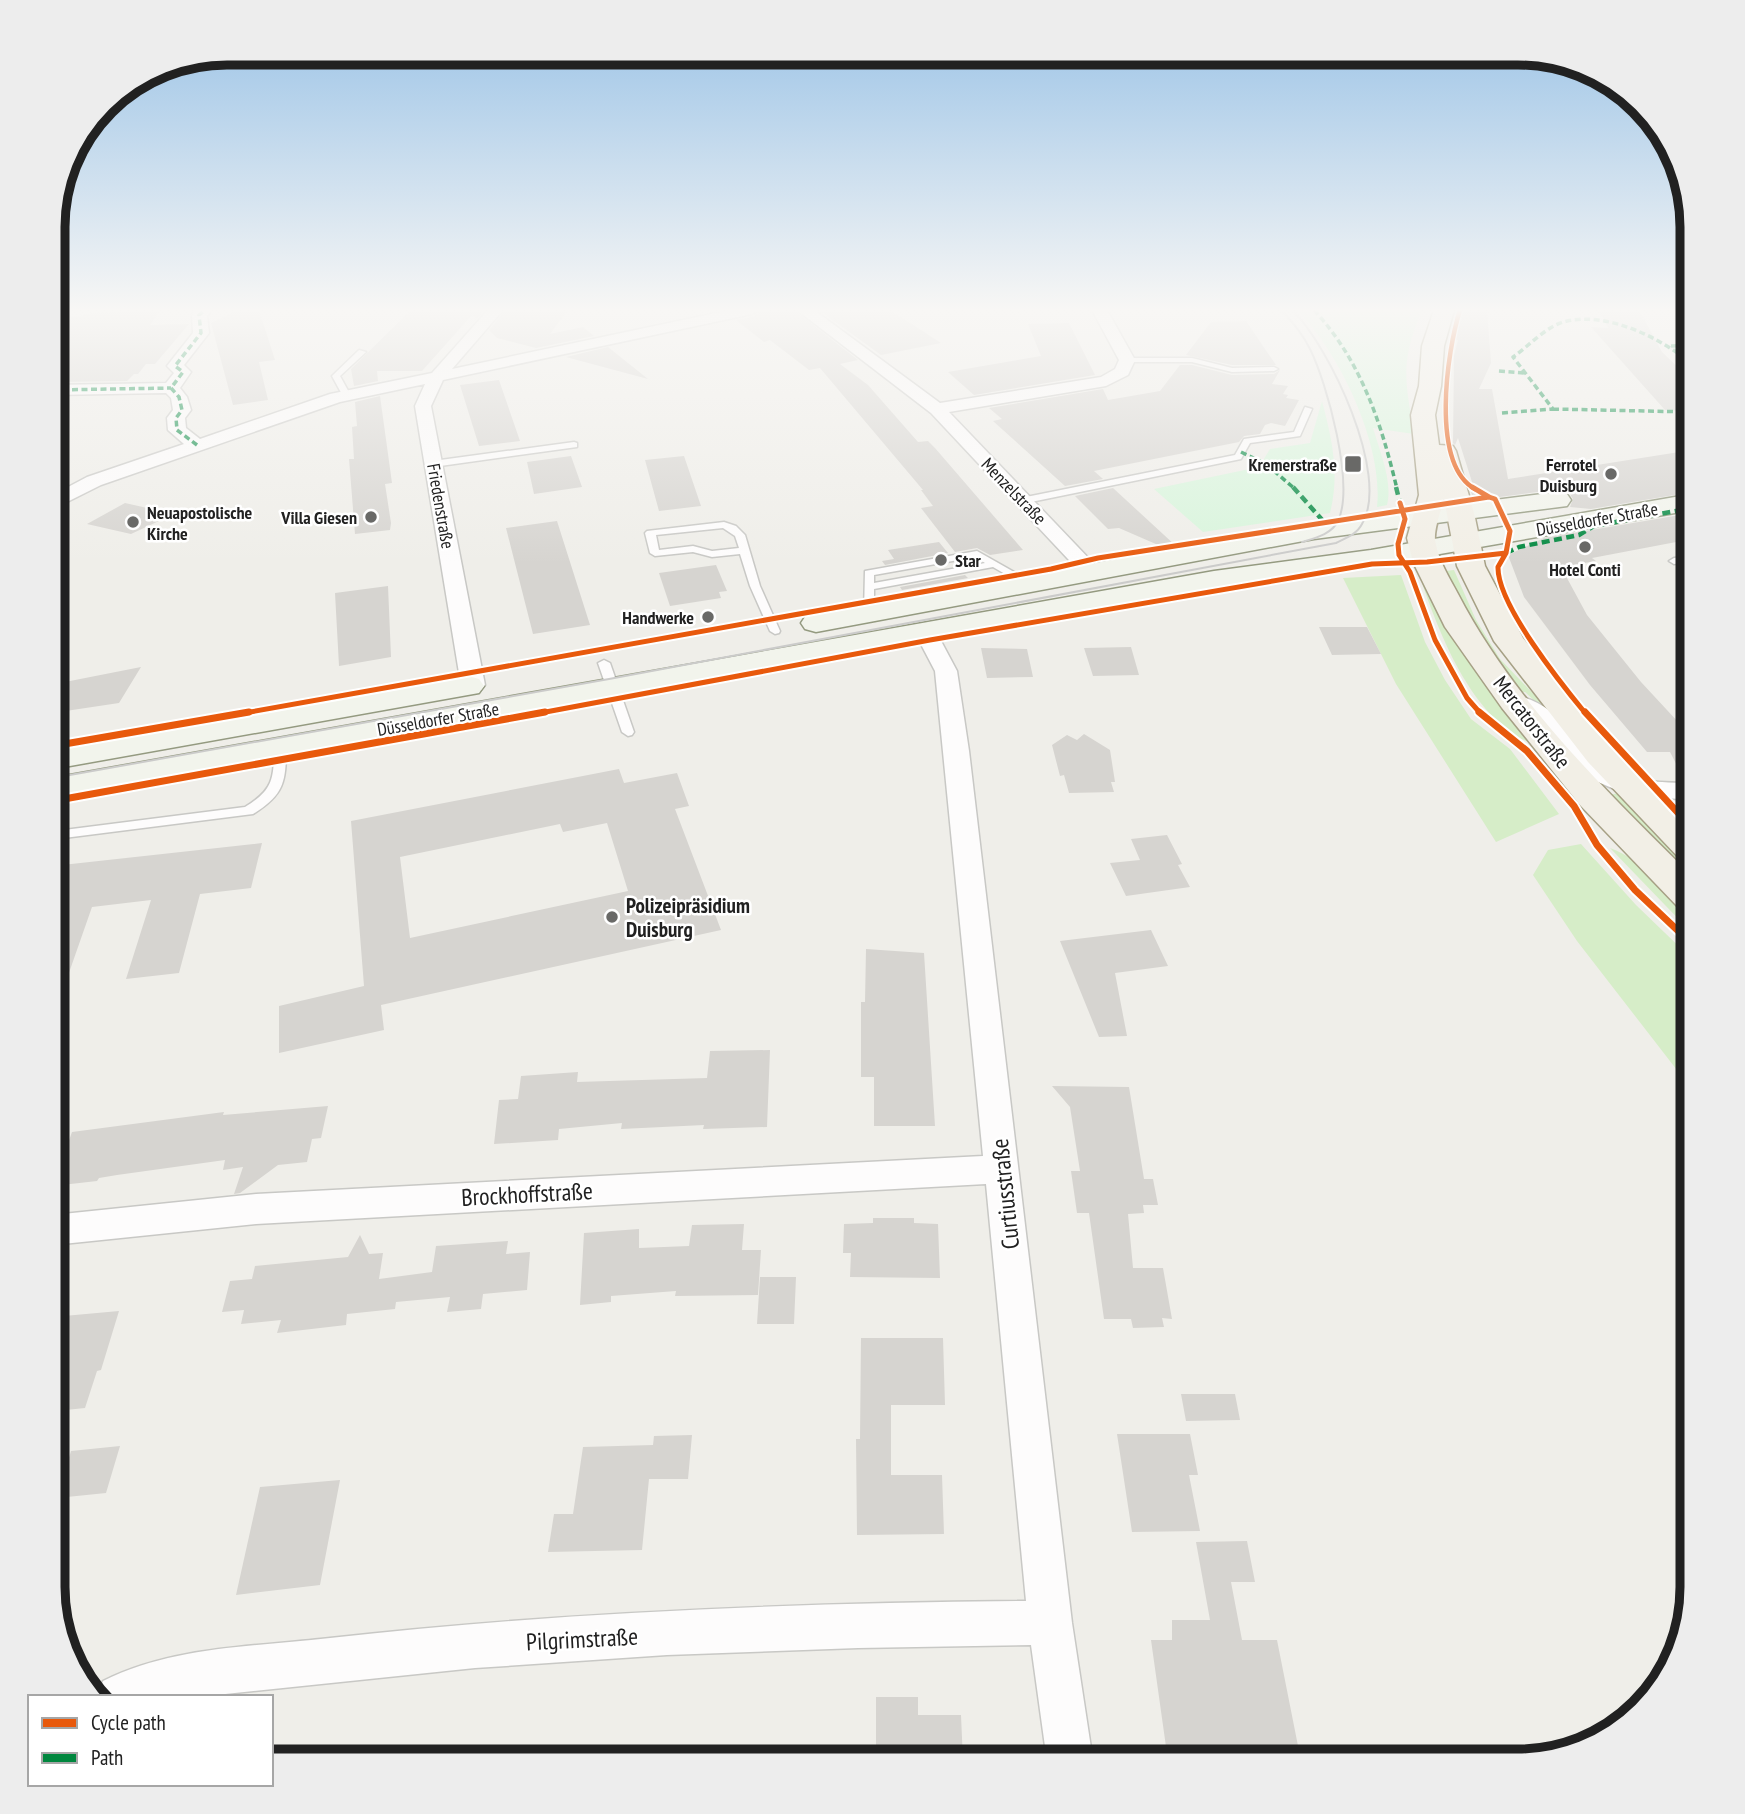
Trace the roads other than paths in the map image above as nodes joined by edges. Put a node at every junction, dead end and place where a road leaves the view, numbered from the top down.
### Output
1 (177, 395) edge
2 (354, 395) edge
3 (426, 395) edge
4 (918, 395) edge
5 (1024, 395) edge
6 (1428, 395) edge
7 (1434, 395) edge
8 (347, 396) joint
9 (937, 409) junction
10 (1308, 409) dead end
11 (197, 445) junction
12 (574, 445) dead end
13 (433, 464) junction
14 (65, 479) edge
15 (1680, 480) edge
16 (94, 481) junction
17 (65, 497) edge
18 (1026, 500) junction
19 (1680, 503) edge
20 (1425, 517) junction
21 (1464, 527) junction
22 (745, 550) junction
23 (1422, 550) junction
24 (1680, 560) edge
25 (1674, 561) dead end
26 (1090, 571) junction
27 (1030, 584) junction
28 (869, 600) junction
29 (775, 631) junction
30 (925, 631) junction
31 (608, 675) junction
32 (473, 685) junction
33 (1513, 701) junction
34 (628, 732) dead end
35 (280, 747) junction
36 (65, 757) edge
37 (65, 787) edge
38 (1629, 787) junction
39 (1680, 791) edge
40 (65, 834) edge
41 (1680, 838) edge
42 (1680, 886) edge
43 (1002, 1169) junction
44 (65, 1229) edge
45 (1050, 1623) junction
46 (123, 1695) edge
47 (1068, 1749) edge

1 - 11 street
2 - 8 street
3 - 13 street, Friedenstraße
4 - 9 street, Menzelstraße
5 - 9 street
6 - 20 main road
7 - 21 main road
8 - 11 street
9 - 18 street, Menzelstraße
10 - 18 lane
11 - 16 street
12 - 13 lane
13 - 32 street, Friedenstraße
14 - 16 street
15 - 21 main road, Düsseldorfer Straße
16 - 17 street
18 - 26 street, Menzelstraße
19 - 21 main road, Düsseldorfer Straße
20 - 21 main road, Düsseldorfer Straße
20 - 23 main road, Mercatorstraße
20 - 26 main road, Düsseldorfer Straße
21 - 23 main road, Düsseldorfer Straße
21 - 38 main road, Mercatorstraße
22 - 22 lane
22 - 29 lane
23 - 30 main road, Düsseldorfer Straße
23 - 33 main road, Mercatorstraße
24 - 25 lane
26 - 27 main road, Düsseldorfer Straße
27 - 28 main road, Düsseldorfer Straße
27 - 28 lane
28 - 29 main road, Düsseldorfer Straße
29 - 31 main road, Düsseldorfer Straße
30 - 31 main road, Düsseldorfer Straße
30 - 43 street, Curtiusstraße
31 - 32 main road, Düsseldorfer Straße
31 - 34 lane
31 - 35 main road, Düsseldorfer Straße
32 - 36 main road, Düsseldorfer Straße
33 - 38 street
33 - 42 main road, Mercatorstraße
35 - 37 main road, Düsseldorfer Straße
35 - 40 lane
38 - 39 street
38 - 41 main road, Mercatorstraße
43 - 44 street, Brockhoffstraße
43 - 45 street, Curtiusstraße
45 - 46 street, Pilgrimstraße
45 - 47 street, Curtiusstraße

